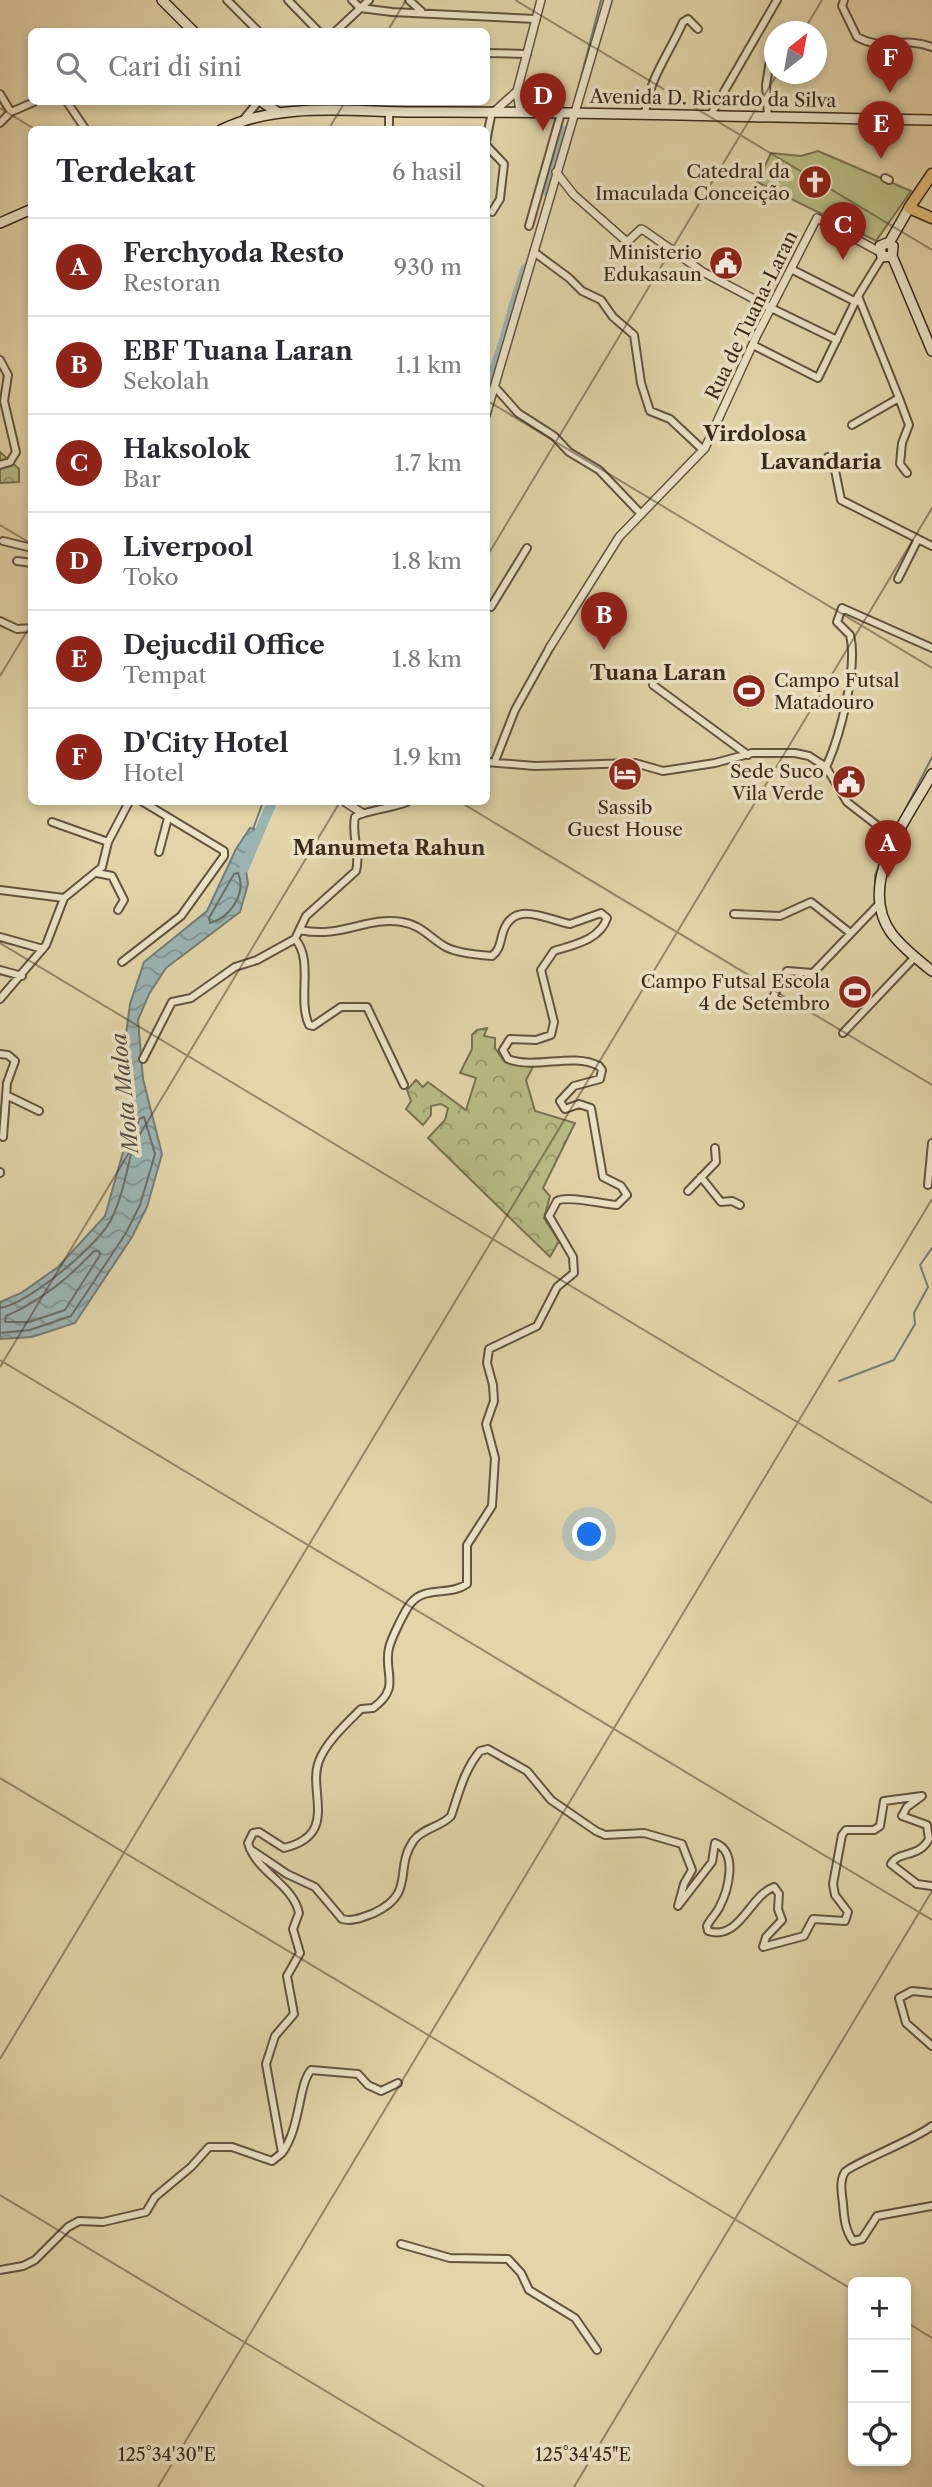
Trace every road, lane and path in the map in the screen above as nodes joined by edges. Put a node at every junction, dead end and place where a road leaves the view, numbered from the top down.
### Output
1 (162, 0) edge
2 (228, 0) edge
3 (288, 0) edge
4 (352, 0) edge
5 (369, 0) edge
6 (409, 0) edge
7 (541, 0) edge
8 (608, 0) edge
9 (764, 0) edge
10 (844, 0) edge
11 (775, 3) edge
12 (360, 8) junction
13 (421, 11) junction
14 (536, 19) junction
15 (190, 28) edge
16 (255, 28) edge
17 (315, 28) edge
18 (339, 28) edge
19 (698, 29) dead end
20 (932, 47) edge
21 (490, 53) edge
22 (527, 54) junction
23 (766, 84) edge
24 (517, 91) junction
25 (0, 94) edge
26 (28, 105) edge
27 (69, 105) edge
28 (257, 105) edge
29 (265, 105) edge
30 (493, 111) junction
31 (11, 112) junction
32 (389, 112) junction
33 (279, 113) junction
34 (520, 113) junction
35 (568, 113) junction
36 (645, 115) junction
37 (710, 116) junction
38 (768, 117) junction
39 (244, 118) junction
40 (932, 120) edge
41 (0, 123) edge
42 (83, 126) edge
43 (229, 126) edge
44 (389, 126) edge
45 (490, 126) edge
46 (490, 148) edge
47 (556, 172) junction
48 (932, 174) edge
49 (909, 208) junction
50 (28, 211) edge
51 (492, 212) dead end
52 (932, 218) edge
53 (0, 223) edge
54 (529, 226) dead end
55 (889, 243) junction
56 (534, 252) junction
57 (880, 254) junction
58 (892, 256) junction
59 (791, 269) junction
60 (857, 299) junction
61 (771, 308) junction
62 (837, 340) junction
63 (753, 345) junction
64 (932, 351) edge
65 (0, 360) edge
66 (495, 387) junction
67 (899, 398) junction
68 (490, 403) edge
69 (852, 425) dead end
70 (703, 450) junction
71 (828, 457) dead end
72 (0, 466) edge
73 (907, 473) dead end
74 (640, 513) junction
75 (918, 539) junction
76 (3, 541) dead end
77 (932, 546) edge
78 (28, 547) edge
79 (527, 548) dead end
80 (17, 561) dead end
81 (28, 562) edge
82 (898, 579) dead end
83 (490, 606) edge
84 (0, 621) edge
85 (28, 628) edge
86 (550, 647) joint
87 (932, 648) edge
88 (653, 685) dead end
89 (748, 755) junction
90 (495, 761) junction
91 (490, 762) edge
92 (826, 767) junction
93 (932, 774) edge
94 (127, 805) edge
95 (148, 805) edge
96 (350, 805) edge
97 (398, 805) edge
98 (362, 813) junction
99 (168, 818) junction
100 (52, 822) dead end
101 (891, 837) junction
102 (108, 842) junction
103 (159, 852) dead end
104 (97, 873) junction
105 (0, 890) edge
106 (64, 898) junction
107 (880, 903) junction
108 (118, 910) dead end
109 (734, 914) dead end
110 (300, 930) junction
111 (849, 932) junction
112 (0, 937) edge
113 (295, 939) junction
114 (43, 949) junction
115 (915, 957) junction
116 (122, 962) dead end
117 (0, 970) edge
118 (932, 971) edge
119 (22, 976) junction
120 (0, 999) edge
121 (785, 1005) dead end
122 (843, 1033) dead end
123 (0, 1054) edge
124 (144, 1059) dead end
125 (404, 1085) dead end
126 (6, 1094) junction
127 (39, 1111) dead end
128 (3, 1137) dead end
129 (932, 1143) edge
130 (715, 1148) dead end
131 (701, 1177) junction
132 (928, 1185) dead end
133 (688, 1191) dead end
134 (740, 1205) dead end
135 (248, 1848) junction
136 (932, 1886) edge
137 (932, 1993) edge
138 (932, 2046) edge
139 (398, 2083) dead end
140 (932, 2126) edge
141 (282, 2153) junction
142 (932, 2206) edge
143 (401, 2244) dead end
144 (0, 2270) edge
145 (597, 2350) dead end

1 - 15 main road
2 - 16 street
3 - 17 street
4 - 12 street
5 - 12 street
6 - 13 street
7 - 14 street
8 - 35 street
9 - 11 street
10 - 20 street
11 - 37 street
12 - 13 street
12 - 18 street
13 - 14 street
14 - 22 street
19 - 36 street
21 - 22 street
22 - 24 street
23 - 38 street
24 - 30 street
24 - 34 street
25 - 31 street
26 - 31 street
27 - 42 street
28 - 39 street
29 - 33 main road
30 - 32 main road, Avenida D. Ricardo da Silva
30 - 34 main road, Avenida D. Ricardo da Silva
30 - 45 street
31 - 41 street
32 - 33 main road, Avenida D. Ricardo da Silva
32 - 44 street
33 - 39 main road, Avenida D. Ricardo da Silva
34 - 35 main road, Avenida D. Ricardo da Silva
35 - 36 main road, Avenida D. Ricardo da Silva
35 - 47 street
35 - 54 street
36 - 37 main road, Avenida D. Ricardo da Silva
37 - 38 main road, Avenida D. Ricardo da Silva
38 - 40 main road, Avenida D. Ricardo da Silva
39 - 43 main road, Avenida D. Ricardo da Silva
46 - 51 street
47 - 56 street
47 - 61 street
48 - 49 main road
49 - 52 main road
49 - 55 main road
50 - 53 main road
55 - 57 main road
55 - 58 main road
56 - 66 street
56 - 70 street
57 - 58 main road
57 - 59 street, Rua de Tuana-Laran
57 - 60 street
58 - 64 main road
59 - 60 street
59 - 61 street, Rua de Tuana-Laran
60 - 62 street
60 - 67 street
61 - 62 street
61 - 63 street, Rua de Tuana-Laran
62 - 63 street
63 - 70 street, Rua de Tuana-Laran
65 - 72 street
66 - 68 street
66 - 74 street
67 - 69 street
67 - 73 street
70 - 74 street, Rua de Tuana-Laran
71 - 75 street
74 - 86 street, Rua de Tuana-Laran
75 - 77 street
75 - 82 street
76 - 78 street
79 - 83 street
80 - 81 street
84 - 85 street
86 - 90 street, Rua de Tuana-Laran
87 - 92 street
88 - 89 street
89 - 90 street
89 - 92 street
90 - 91 street
92 - 101 street
93 - 101 main road
94 - 102 street
95 - 99 street
96 - 98 street
97 - 98 street
98 - 110 street
99 - 103 street
99 - 116 street
100 - 102 street
101 - 107 main road
102 - 104 street
104 - 106 street
104 - 108 street
105 - 106 street
106 - 114 street
107 - 111 street
107 - 115 main road
109 - 111 street
110 - 113 street
110 - 135 street
111 - 121 street
112 - 114 street
113 - 124 street
113 - 125 street
114 - 119 street
115 - 118 main road
115 - 122 street
117 - 119 street
119 - 120 street
123 - 126 street
126 - 127 street
126 - 128 street
129 - 132 street
130 - 131 street
131 - 133 street
131 - 134 street
135 - 136 street
135 - 141 street
137 - 138 street
139 - 141 street
140 - 142 street
141 - 144 street
143 - 145 street

